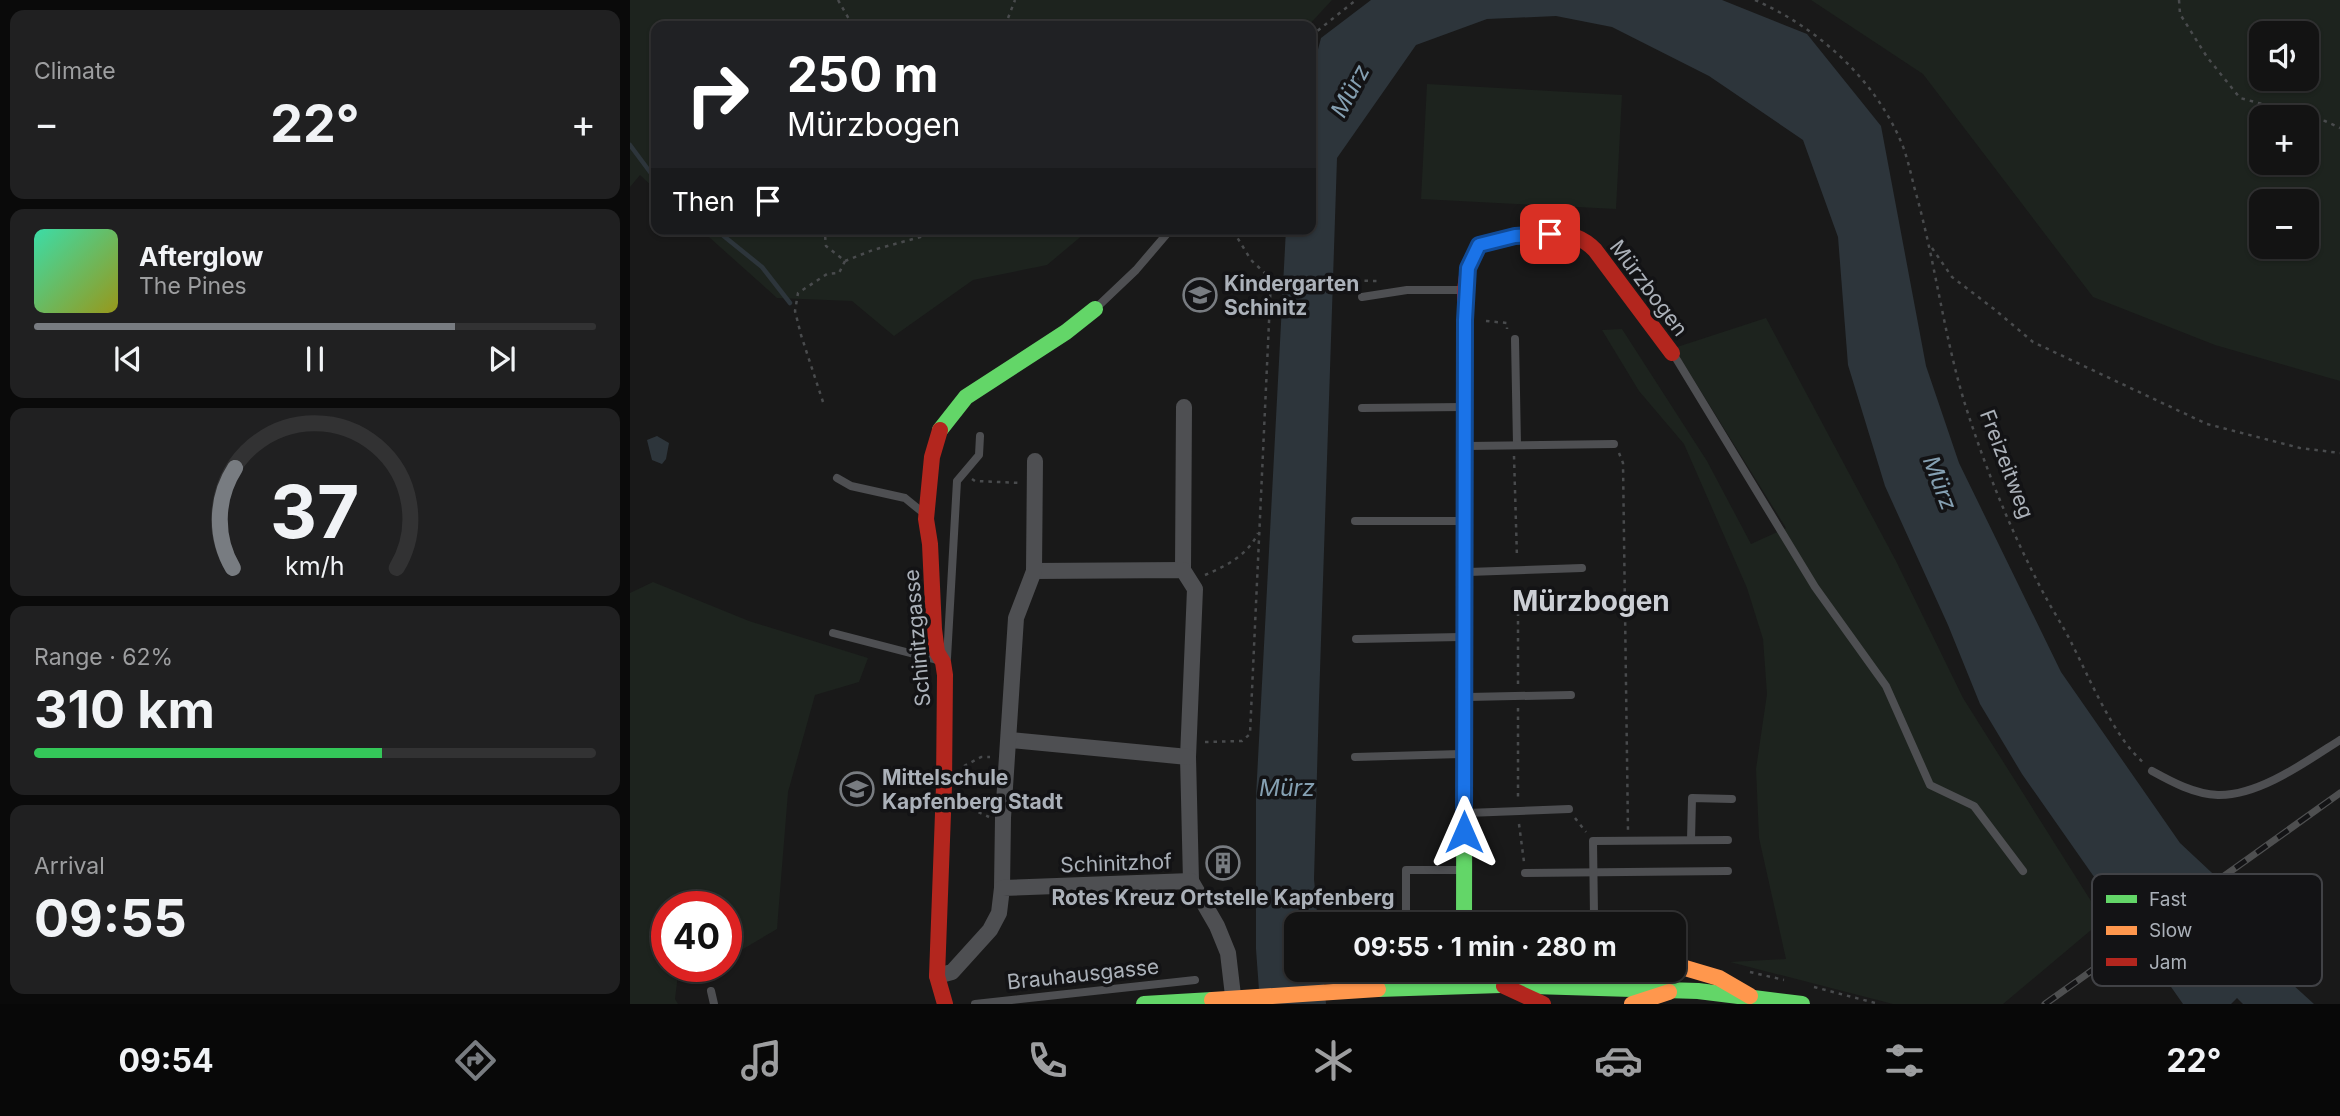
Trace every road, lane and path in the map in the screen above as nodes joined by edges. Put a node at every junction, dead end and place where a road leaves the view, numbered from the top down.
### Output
1 (838, 0) edge
2 (1015, 0) edge
3 (1356, 0) edge
4 (1755, 0) edge
5 (2179, 0) edge
6 (850, 21) edge
7 (1007, 21) edge
8 (1316, 32) edge
9 (2340, 128) edge
10 (825, 235) edge
11 (922, 235) edge
12 (1166, 235) edge
13 (1236, 235) edge
14 (1930, 246) junction
15 (845, 261) junction
16 (1271, 279) junction
17 (1351, 280) dead end
18 (1465, 290) junction
19 (1362, 297) dead end
20 (1095, 309) joint
21 (1465, 320) junction
22 (1515, 339) joint
23 (1672, 353) joint
24 (823, 402) dead end
25 (1184, 407) dead end
26 (1465, 407) junction
27 (1362, 408) dead end
28 (980, 436) dead end
29 (1614, 444) joint
30 (1516, 445) junction
31 (1465, 446) junction
32 (2340, 453) edge
33 (1035, 461) dead end
34 (964, 472) junction
35 (837, 478) dead end
36 (1035, 484) junction
37 (926, 519) junction
38 (1465, 520) junction
39 (1355, 521) dead end
40 (1259, 530) junction
41 (1582, 568) dead end
42 (1183, 570) junction
43 (1518, 570) junction
44 (1034, 571) junction
45 (1465, 572) junction
46 (1195, 589) junction
47 (833, 633) dead end
48 (1465, 637) junction
49 (1356, 639) dead end
50 (944, 669) junction
51 (1571, 695) dead end
52 (1518, 696) junction
53 (1465, 698) junction
54 (1010, 740) junction
55 (2340, 740) edge
56 (1465, 754) junction
57 (995, 757) dead end
58 (1188, 757) junction
59 (1355, 757) dead end
60 (964, 766) dead end
61 (2152, 771) joint
62 (1732, 799) dead end
63 (964, 805) dead end
64 (1569, 809) joint
65 (1518, 811) junction
66 (979, 813) dead end
67 (1464, 813) junction
68 (1690, 840) junction
69 (1728, 840) dead end
70 (1593, 841) junction
71 (1628, 841) junction
72 (1464, 870) junction
73 (1728, 871) dead end
74 (2023, 871) dead end
75 (1594, 872) junction
76 (1525, 873) joint
77 (1191, 881) junction
78 (1002, 888) junction
79 (1406, 912) edge
80 (1464, 912) edge
81 (1594, 912) edge
82 (1686, 968) edge
83 (1744, 971) dead end
84 (936, 976) junction
85 (1195, 980) dead end
86 (1357, 982) edge
87 (1582, 982) edge
88 (1793, 982) dead end
89 (1501, 985) junction
90 (1806, 985) dead end
91 (1579, 988) junction
92 (1674, 990) junction
93 (711, 991) dead end
94 (1750, 996) junction
95 (714, 1004) edge
96 (945, 1004) edge
97 (975, 1004) edge
98 (1144, 1004) edge
99 (1234, 1004) edge
100 (1356, 1004) edge
101 (1543, 1004) edge
102 (1632, 1004) edge
103 (1802, 1004) edge
104 (1879, 1004) edge

1 - 6 path
2 - 7 path
3 - 8 path
4 - 14 path, Freizeitweg
5 - 9 path
10 - 15 path
11 - 15 path
12 - 20 lane
13 - 16 path
14 - 32 path
14 - 61 path, Freizeitweg
15 - 24 path
16 - 17 path
16 - 40 path
18 - 19 lane
18 - 21 main road, Mürzbogen
18 - 23 main road, Mürzbogen
20 - 37 main road, Schinitzgasse
21 - 22 path
21 - 26 main road, Mürzbogen
22 - 30 lane
23 - 74 lane, Mürzbogen
25 - 42 street
26 - 27 lane
26 - 31 main road, Mürzbogen
28 - 34 lane
29 - 30 lane
29 - 71 path
30 - 31 lane
30 - 43 path
31 - 38 main road, Mürzbogen
33 - 36 street
34 - 36 path
34 - 50 lane
35 - 37 lane
36 - 44 street
37 - 50 main road, Schinitzgasse
38 - 39 lane
38 - 45 main road, Mürzbogen
40 - 46 path
40 - 58 path
41 - 43 lane
42 - 44 street
42 - 46 street
43 - 45 lane
43 - 52 path
44 - 54 street
45 - 48 main road, Mürzbogen
46 - 58 street, Schinitzhof
47 - 50 lane
48 - 49 lane
48 - 53 main road, Mürzbogen
50 - 84 main road, Schinitzgasse
51 - 52 lane
52 - 53 lane
52 - 65 path
53 - 56 main road, Mürzbogen
54 - 58 street
54 - 78 street
55 - 61 lane
56 - 59 lane
56 - 67 main road, Mürzbogen
57 - 60 path
58 - 77 street, Schinitzhof
62 - 68 lane
63 - 66 path
64 - 65 lane
64 - 70 path
65 - 67 lane
65 - 76 path
67 - 72 main road, Mürzbogen
68 - 69 lane
68 - 71 lane
70 - 71 lane
70 - 75 lane
72 - 79 lane
72 - 80 main road, Mürzbogen
73 - 75 lane
75 - 76 lane
75 - 81 lane
77 - 78 street, Schinitzhof
77 - 99 street
78 - 84 street
82 - 94 main road
83 - 88 path
84 - 96 main road, Schinitzgasse
85 - 97 lane, Brauhausgasse
86 - 100 main road
87 - 91 main road
89 - 91 main road
89 - 98 main road, bridge
89 - 101 main road
90 - 104 path
91 - 92 main road
92 - 94 main road
92 - 102 main road
93 - 95 lane
94 - 103 main road

